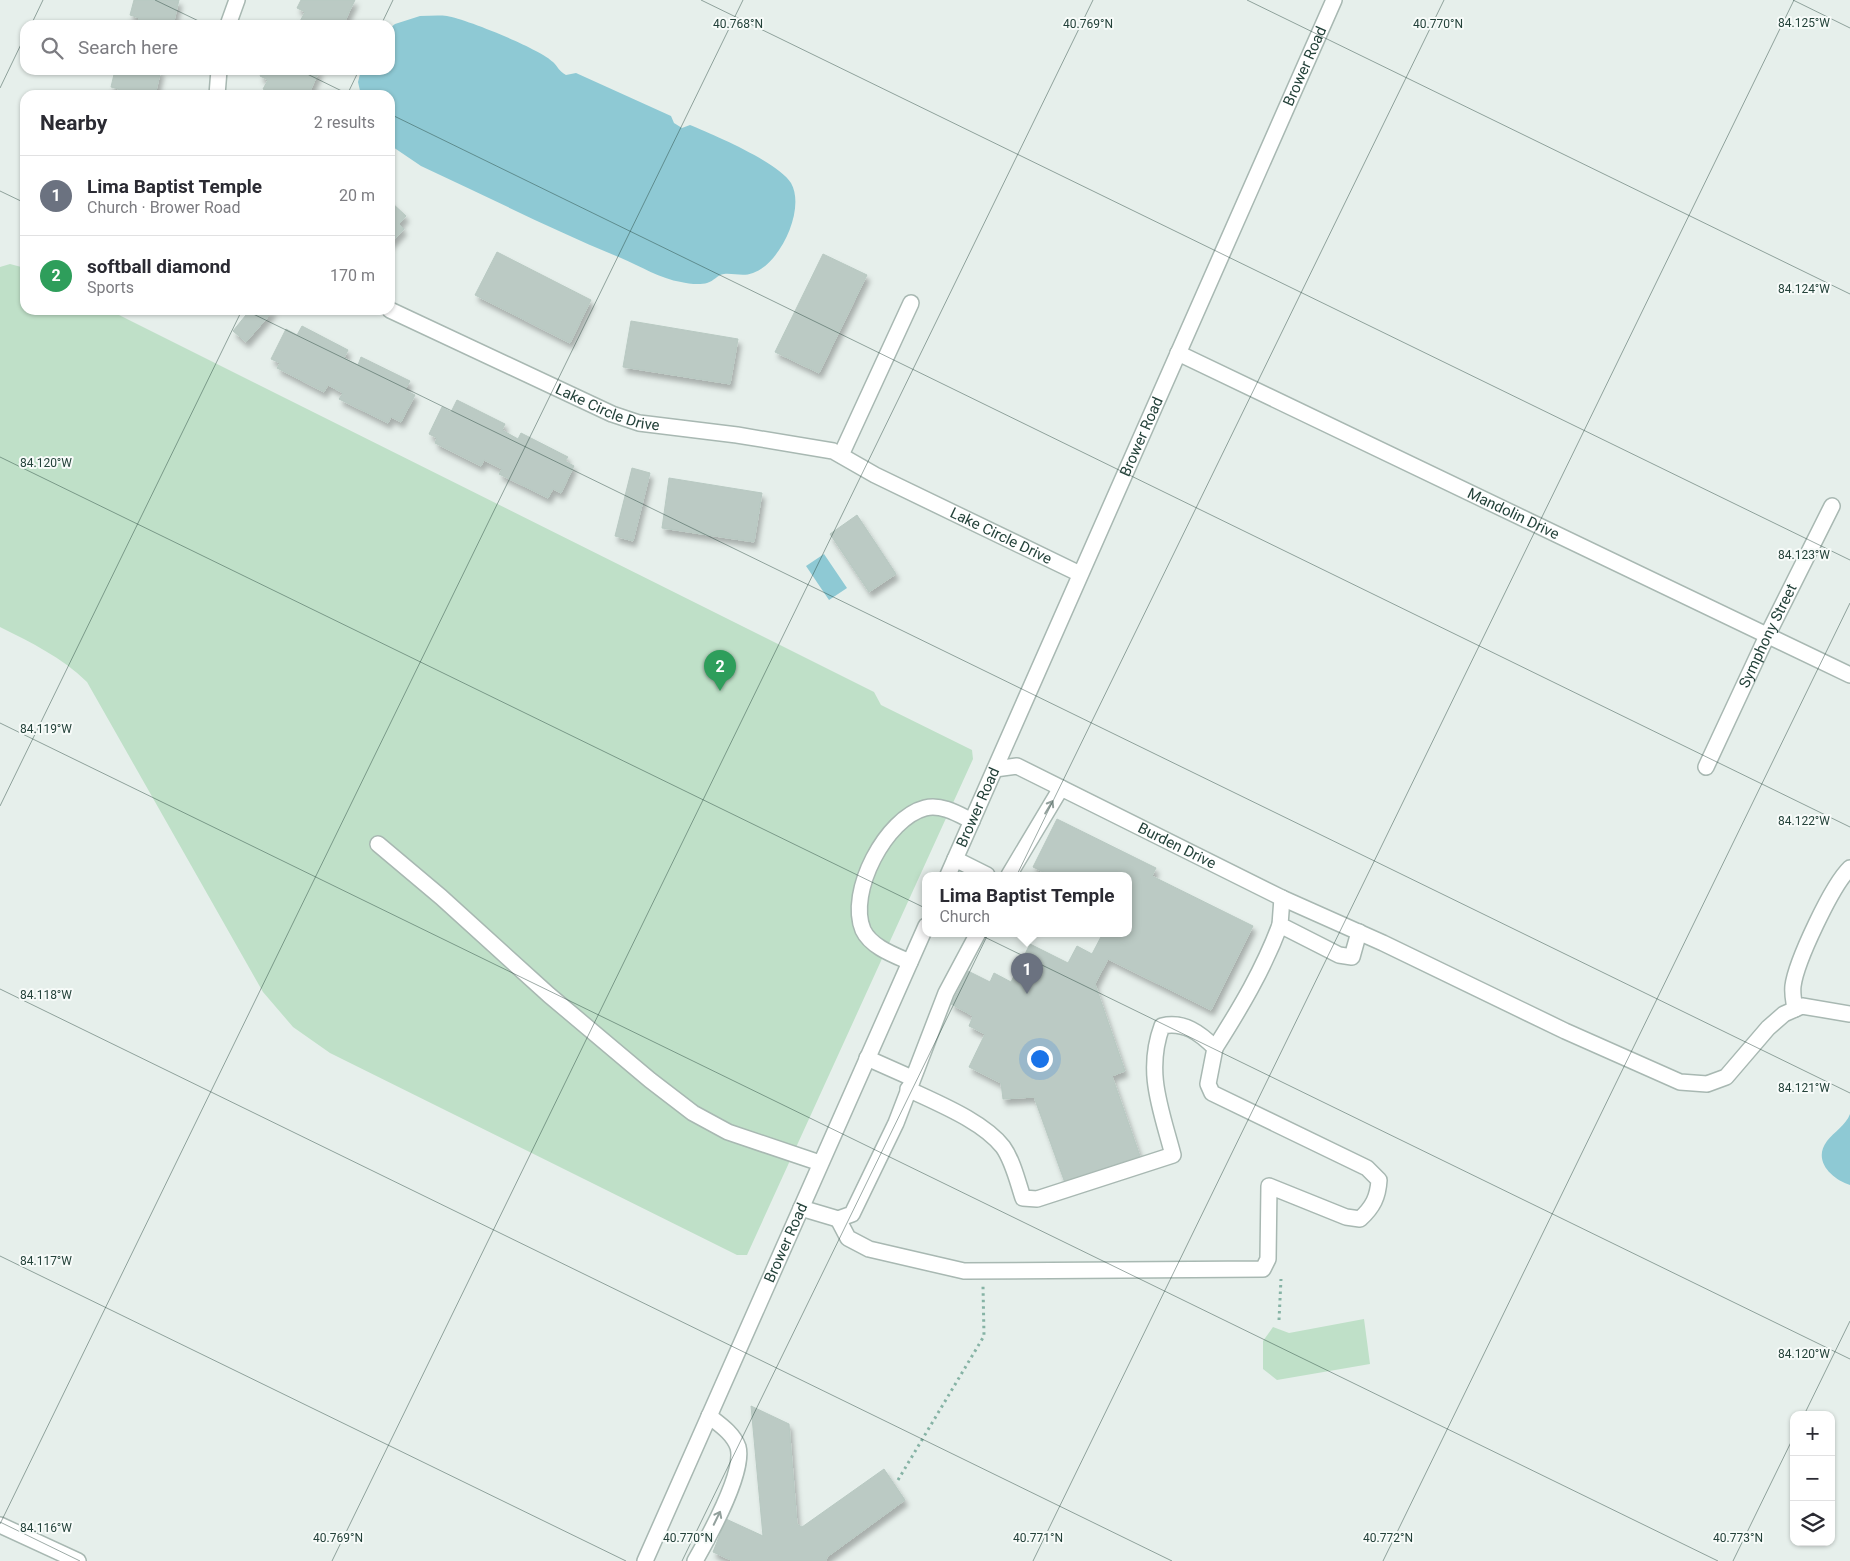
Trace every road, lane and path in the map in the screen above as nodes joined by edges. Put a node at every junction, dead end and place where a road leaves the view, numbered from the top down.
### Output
1 (237, 0) edge
2 (1334, 0) edge
3 (230, 20) edge
4 (218, 75) edge
5 (217, 90) edge
6 (911, 303) dead end
7 (395, 312) edge
8 (1178, 353) junction
9 (840, 455) junction
10 (1832, 506) dead end
11 (1080, 574) junction
12 (1767, 636) junction
13 (1850, 675) edge
14 (1706, 767) dead end
15 (995, 769) junction
16 (1061, 788) junction
17 (972, 821) junction
18 (378, 844) dead end
19 (956, 859) junction
20 (1850, 868) edge
21 (950, 872) edge
22 (981, 872) edge
23 (1011, 872) edge
24 (1282, 898) junction
25 (1280, 925) junction
26 (1359, 932) junction
27 (922, 935) edge
28 (976, 937) edge
29 (910, 962) junction
30 (1795, 1009) junction
31 (1850, 1014) edge
32 (1214, 1048) junction
33 (868, 1058) junction
34 (910, 1083) junction
35 (820, 1164) junction
36 (801, 1208) junction
37 (838, 1219) junction
38 (982, 1271) junction
39 (1281, 1279) dead end
40 (1279, 1320) dead end
41 (709, 1416) junction
42 (898, 1480) dead end
43 (0, 1525) edge
44 (78, 1561) edge
45 (644, 1561) edge
46 (695, 1561) edge

1 - 3 street
2 - 8 street, Brower Road
4 - 5 street
6 - 9 street
7 - 9 street, Lake Circle Drive
8 - 11 street, Brower Road
8 - 12 street, Mandolin Drive
9 - 11 street, Lake Circle Drive
10 - 12 street, Symphony Street
11 - 15 street, Brower Road
12 - 13 street, Mandolin Drive
12 - 14 street, Symphony Street
15 - 16 street, Burden Drive
15 - 17 street, Brower Road
23 -> 16 street
16 - 24 street, Burden Drive
17 - 19 street, Brower Road
17 - 29 street
18 - 35 street
19 - 21 street, Brower Road
19 - 22 street
20 - 30 street
24 - 25 street
24 - 26 street, Burden Drive
25 - 26 street
25 - 32 street
26 - 30 street, Burden Drive
27 - 29 street, Brower Road
28 - 34 street
29 - 33 street, Brower Road
30 - 31 street
32 - 34 street
32 - 38 street
33 - 34 street
33 - 35 street, Brower Road
34 - 37 street
35 - 36 street, Brower Road
36 - 37 street
36 - 41 street, Brower Road
37 - 38 street
38 - 42 path
39 - 40 path
41 - 45 street, Brower Road
46 -> 41 street
43 - 44 street

